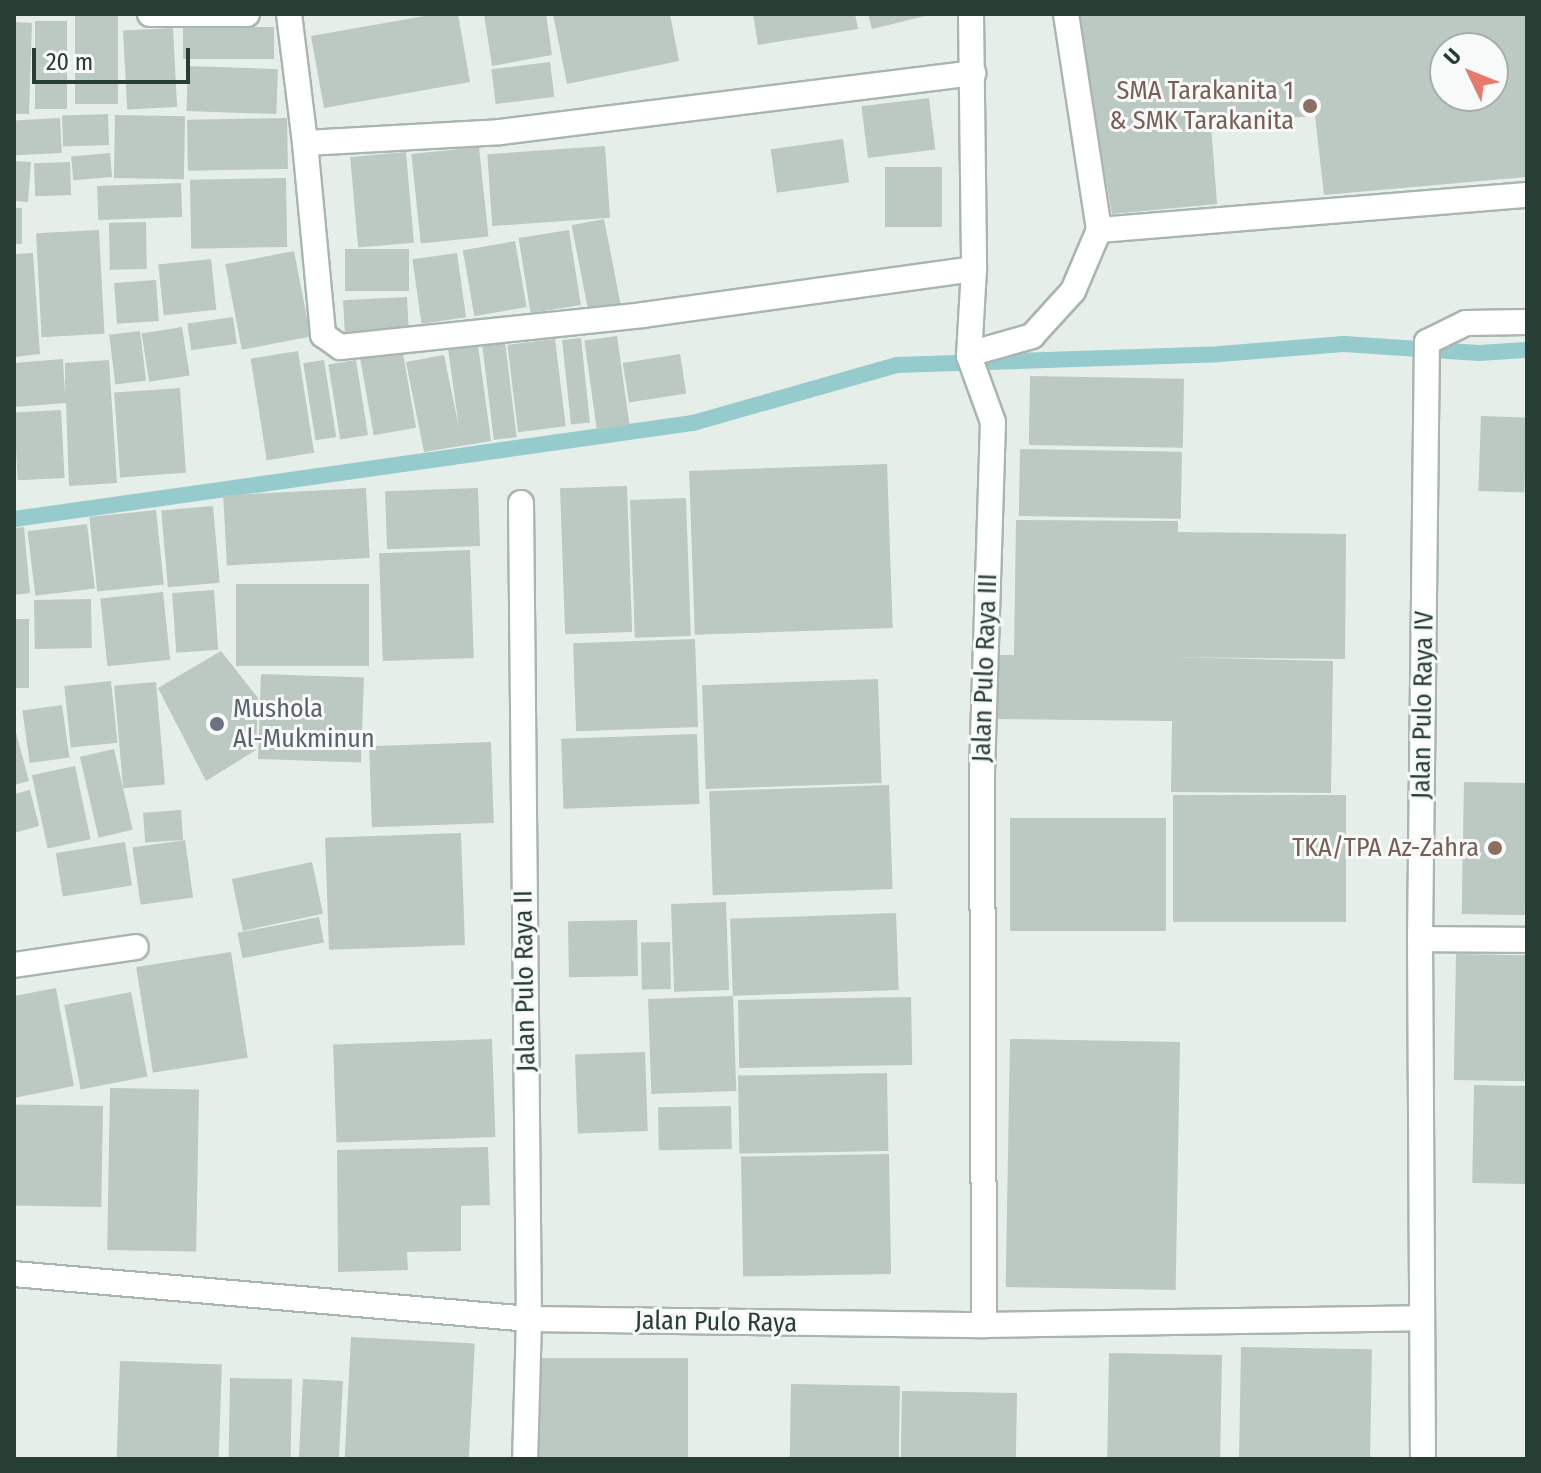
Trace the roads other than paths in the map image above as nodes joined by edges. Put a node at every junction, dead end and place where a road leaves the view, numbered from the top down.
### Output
1 (150, 14) edge
2 (247, 14) edge
3 (289, 14) edge
4 (971, 14) edge
5 (1066, 14) edge
6 (973, 73) junction
7 (305, 143) junction
8 (1527, 195) edge
9 (1099, 230) junction
10 (974, 269) junction
11 (1527, 322) edge
12 (969, 355) junction
13 (521, 503) dead end
14 (1420, 939) junction
15 (1527, 940) edge
16 (136, 947) dead end
17 (14, 965) edge
18 (14, 1274) edge
19 (1420, 1318) junction
20 (529, 1319) junction
21 (984, 1325) junction
22 (525, 1459) edge
23 (1423, 1459) edge

1 - 2 street
3 - 7 street
4 - 6 street, Jalan Pulo Raya III
5 - 9 street
6 - 7 street
6 - 10 street, Jalan Pulo Raya III
7 - 10 street
8 - 9 street
9 - 12 street
10 - 12 street, Jalan Pulo Raya III
11 - 14 street, Jalan Pulo Raya IV
12 - 21 street, Jalan Pulo Raya III
13 - 20 street, Jalan Pulo Raya II
14 - 15 street
14 - 19 street, Jalan Pulo Raya IV
16 - 17 street
18 - 20 street, Jalan Pulo Raya
19 - 21 street, Jalan Pulo Raya
19 - 23 street, Jalan Pulo Raya IV
20 - 21 street, Jalan Pulo Raya
20 - 22 street, Jalan Pulo Raya II

